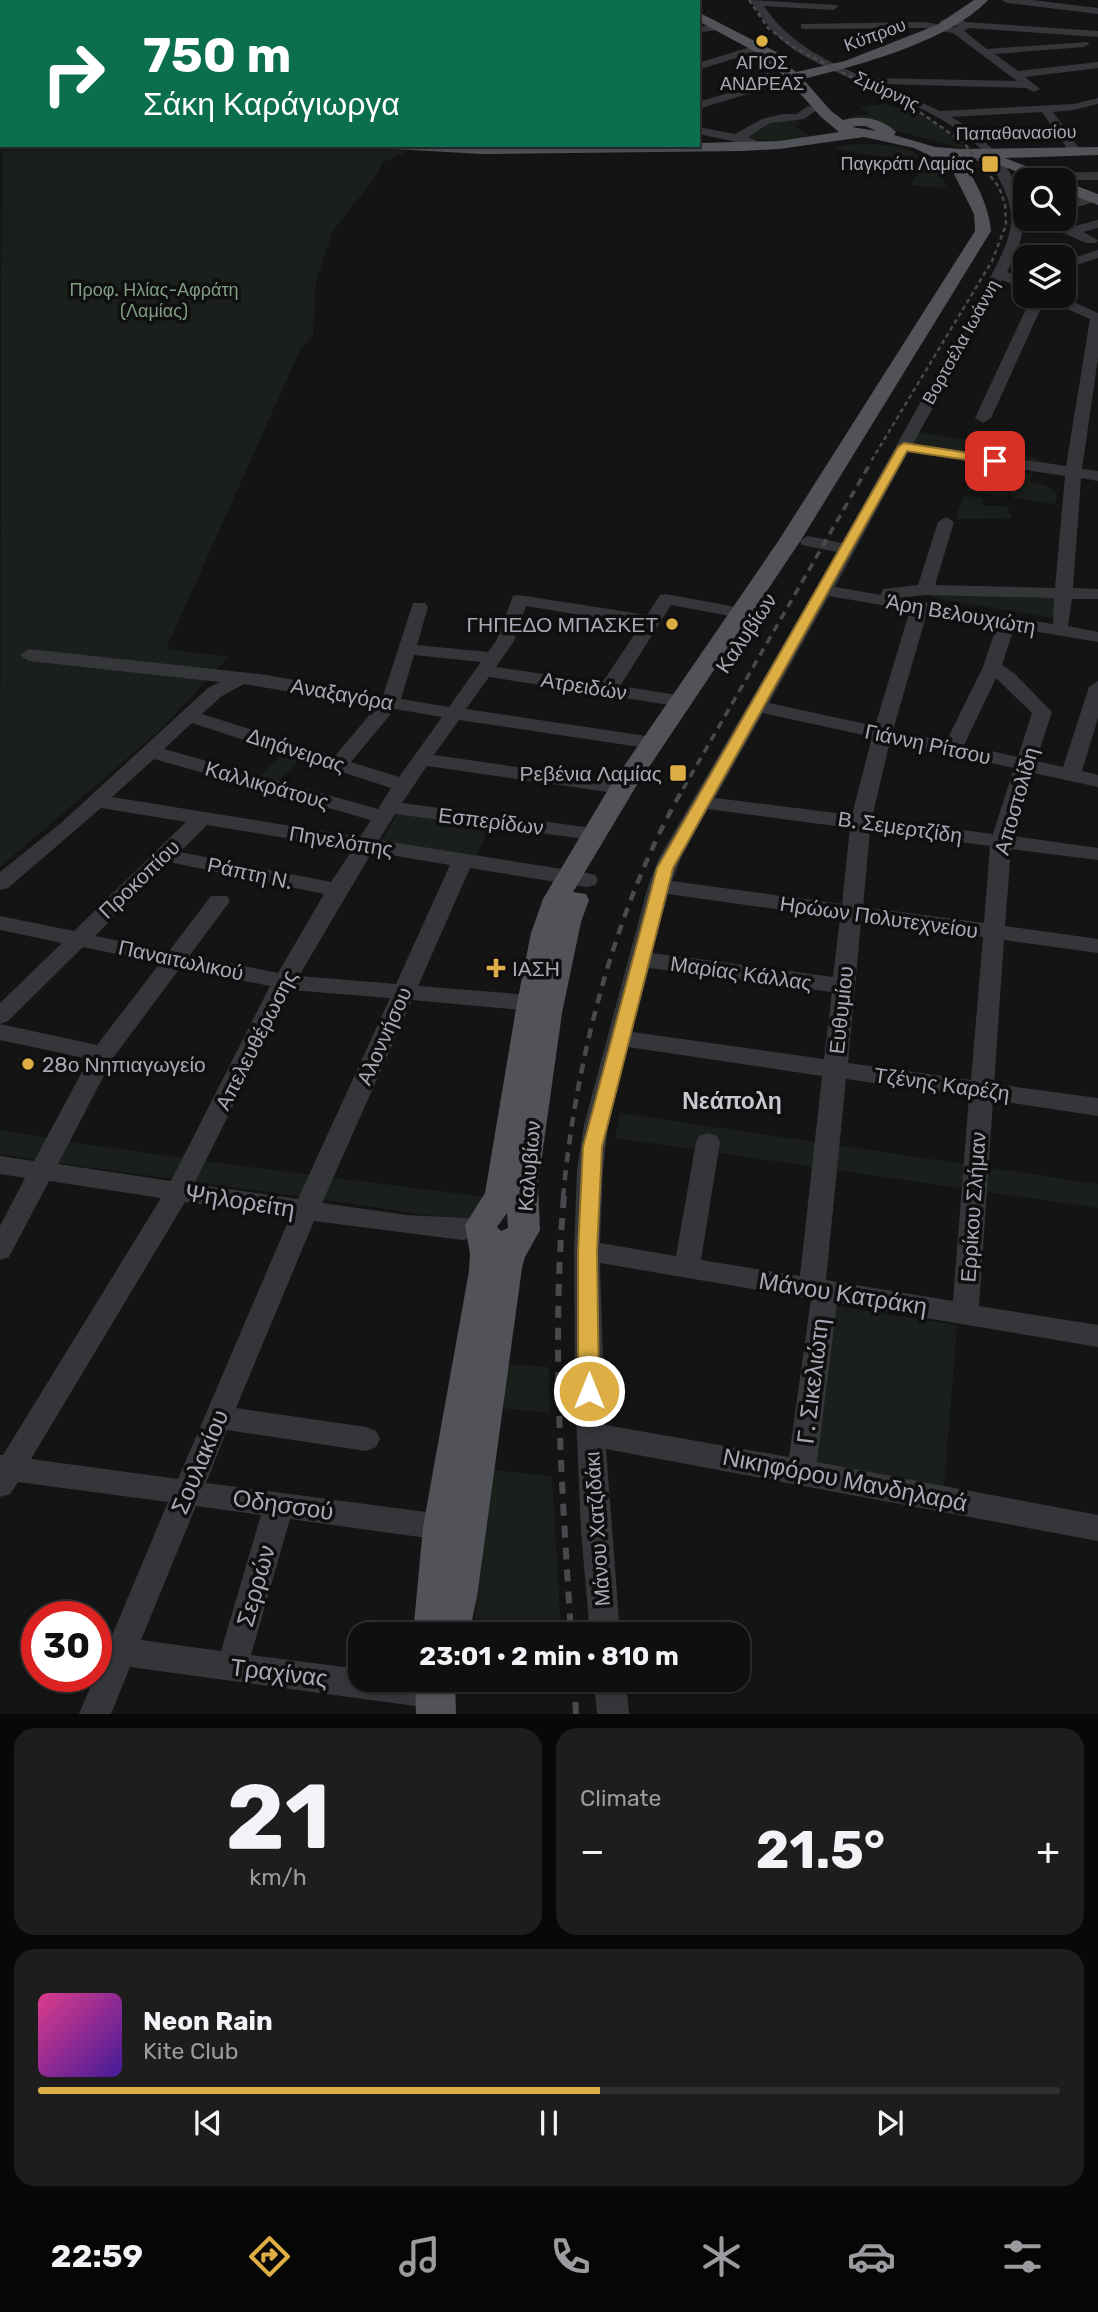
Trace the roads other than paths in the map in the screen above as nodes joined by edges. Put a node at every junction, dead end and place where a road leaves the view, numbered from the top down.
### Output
1 (845, 0) edge
2 (971, 0) edge
3 (982, 0) edge
4 (1007, 0) edge
5 (755, 1) edge
6 (834, 7) junction
7 (1098, 11) edge
8 (700, 17) edge
9 (950, 25) junction
10 (805, 26) junction
11 (718, 27) junction
12 (700, 30) edge
13 (1098, 34) edge
14 (787, 38) junction
15 (1098, 42) edge
16 (759, 49) junction
17 (985, 52) junction
18 (700, 55) edge
19 (713, 62) junction
20 (1098, 65) edge
21 (700, 66) edge
22 (830, 69) junction
23 (1014, 75) junction
24 (786, 77) junction
25 (734, 79) dead end
26 (864, 80) junction
27 (1034, 86) junction
28 (1098, 101) edge
29 (819, 103) junction
30 (700, 105) edge
31 (1074, 107) junction
32 (1051, 108) junction
33 (901, 109) dead end
34 (1098, 109) edge
35 (939, 114) junction
36 (859, 128) junction
37 (700, 130) edge
38 (737, 138) junction
39 (700, 146) edge
40 (762, 146) junction
41 (454, 147) edge
42 (526, 147) edge
43 (575, 147) edge
44 (934, 151) junction
45 (1075, 151) junction
46 (1098, 151) edge
47 (990, 159) junction
48 (1015, 168) edge
49 (1098, 176) edge
50 (1076, 177) edge
51 (1076, 191) edge
52 (1013, 195) edge
53 (1096, 199) edge
54 (1076, 204) edge
55 (1098, 224) edge
56 (1017, 231) edge
57 (1069, 232) joint
58 (1091, 240) dead end
59 (1098, 254) edge
60 (1076, 261) edge
61 (999, 274) junction
62 (1013, 278) edge
63 (1098, 303) edge
64 (1033, 308) edge
65 (1076, 308) edge
66 (1080, 310) junction
67 (1098, 318) edge
68 (983, 418) dead end
69 (904, 447) junction
70 (1073, 472) junction
71 (1098, 476) edge
72 (946, 522) dead end
73 (808, 541) junction
74 (847, 549) junction
75 (826, 587) junction
76 (889, 593) junction
77 (1065, 593) junction
78 (1098, 594) edge
79 (922, 598) junction
80 (419, 607) dead end
81 (741, 613) junction
82 (652, 621) junction
83 (1007, 622) junction
84 (1062, 623) junction
85 (1098, 629) edge
86 (1098, 638) edge
87 (407, 649) junction
88 (29, 654) dead end
89 (489, 664) junction
90 (992, 667) junction
91 (241, 678) junction
92 (1098, 687) edge
93 (608, 689) junction
94 (683, 701) junction
95 (390, 703) junction
96 (758, 706) junction
97 (454, 713) junction
98 (190, 716) junction
99 (883, 734) junction
100 (653, 743) junction
101 (952, 749) junction
102 (151, 752) junction
103 (421, 759) junction
104 (339, 764) junction
105 (1025, 765) junction
106 (1071, 775) junction
107 (1098, 781) edge
108 (403, 785) junction
109 (622, 788) junction
110 (96, 801) junction
111 (702, 802) junction
112 (385, 812) junction
113 (201, 819) junction
114 (861, 821) junction
115 (593, 834) junction
116 (1001, 841) junction
117 (365, 845) junction
118 (1098, 854) edge
119 (163, 855) junction
120 (463, 860) junction
121 (577, 878) junction
122 (0, 883) edge
123 (659, 886) junction
124 (336, 890) junction
125 (219, 901) dead end
126 (850, 912) junction
127 (0, 922) edge
128 (993, 933) junction
129 (78, 939) junction
130 (1098, 946) edge
131 (173, 959) junction
132 (639, 959) junction
133 (285, 982) junction
134 (844, 986) junction
135 (403, 993) junction
136 (531, 1003) junction
137 (0, 1016) edge
138 (0, 1032) edge
139 (619, 1038) junction
140 (103, 1055) junction
141 (835, 1069) junction
142 (981, 1089) junction
143 (1098, 1107) edge
144 (708, 1142) dead end
145 (0, 1165) edge
146 (41, 1170) junction
147 (178, 1191) junction
148 (306, 1211) junction
149 (484, 1226) junction
150 (523, 1228) junction
151 (0, 1250) edge
152 (587, 1251) junction
153 (687, 1268) junction
154 (819, 1290) junction
155 (965, 1314) junction
156 (1098, 1336) edge
157 (219, 1417) junction
158 (591, 1434) junction
159 (366, 1439) dead end
160 (802, 1471) junction
161 (4, 1474) edge
162 (187, 1493) junction
163 (279, 1505) junction
164 (441, 1527) junction
165 (1098, 1528) edge
166 (433, 1622) edge
167 (453, 1622) edge
168 (605, 1622) edge
169 (121, 1652) junction
170 (232, 1667) junction
171 (348, 1681) edge
172 (611, 1692) edge
173 (96, 1713) edge
174 (613, 1713) edge

1 - 6 street
2 - 9 main road, Κύπρου
3 - 9 main road, Κύπρου
4 - 7 street
5 - 6 street
5 - 14 street, Σμύρνης
6 - 10 street
8 - 11 main road
9 - 10 street
9 - 13 street
9 - 17 street
9 - 22 main road, Κύπρου
10 - 14 street
11 - 12 street
11 - 16 main road
14 - 22 street, Σμύρνης
15 - 17 street
16 - 19 street
16 - 24 main road
17 - 23 street
18 - 19 street
19 - 21 street
20 - 23 street
22 - 24 main road, Κύπρου
22 - 26 street, Σμύρνης
22 - 33 street
23 - 27 street
24 - 25 street
24 - 29 main road
24 - 30 street
26 - 27 street
26 - 35 street, Σμύρνης
27 - 32 street
28 - 31 street
29 - 36 main road
29 - 38 street
31 - 32 street
31 - 34 street
32 - 35 street
32 - 45 street
35 - 47 street, Σμύρνης
36 - 40 main road
36 - 44 main road, Καλυβίων
36 - 47 main road
37 - 38 street
38 - 40 street
39 - 40 main road
41 - 42 main road
42 - 43 main road
44 - 47 main road, Παπαθανασίου
44 - 81 main road, Καλυβίων
45 - 46 main road, Παπαθανασίου
45 - 47 main road, Παπαθανασίου
47 - 48 main road
47 - 52 street, Βορτσέλα Ιωάννη
47 - 73 main road, Καλυβίων
49 - 50 street
51 - 53 main road
53 - 54 street
55 - 57 street
56 - 61 street, Βορτσέλα Ιωάννη
57 - 58 street
59 - 60 street
61 - 62 street
61 - 69 street, Βορτσέλα Ιωάννη
63 - 66 street
64 - 68 street
65 - 66 street
66 - 67 street
67 - 70 street
69 - 70 street
69 - 74 street, Μάνου Χατζιδάκι
70 - 71 street
70 - 77 street
72 - 79 street, Ευθυμίου
73 - 74 street
73 - 121 main road, Καλυβίων
74 - 75 street, Μάνου Χατζιδάκι
75 - 76 street, Άρη Βελουχιώτη
75 - 79 street, Άρη Βελουχιώτη
75 - 96 street, Μάνου Χατζιδάκι
76 - 79 street
76 - 84 street, Άρη Βελουχιώτη
77 - 78 street
77 - 79 street
77 - 84 street
79 - 83 street, Άρη Βελουχιώτη
79 - 99 street, Ευθυμίου
80 - 87 street
81 - 82 street
81 - 94 main road, Καλυβίων
82 - 89 street, Απελευθέρωσης
82 - 93 street
83 - 86 street, Άρη Βελουχιώτη
83 - 90 street
84 - 85 street, Άρη Βελουχιώτη
87 - 89 street, Ατρειδών
87 - 95 street
88 - 91 street, Αναξαγόρα
89 - 93 street, Ατρειδών
89 - 97 street, Απελευθέρωσης
90 - 101 street
90 - 105 street, Αποστολίδη
91 - 95 street, Αναξαγόρα
91 - 98 street
92 - 106 street
93 - 94 street, Ατρειδών
94 - 100 main road, Καλυβίων
95 - 97 street, Αναξαγόρα
95 - 104 street
96 - 99 street, Γιάννη Ρίτσου
96 - 111 street, Μάνου Χατζιδάκι
97 - 100 street, Αναξαγόρα
97 - 103 street, Απελευθέρωσης
98 - 102 street
98 - 104 street, Διηάνειρας
99 - 101 street, Γιάννη Ρίτσου
99 - 114 street, Ευθυμίου
100 - 109 main road, Καλυβίων
101 - 105 street, Γιάννη Ρίτσου
102 - 110 street
102 - 112 street, Καλλικράτους
103 - 108 street, Απελευθέρωσης
103 - 109 street
104 - 108 street, Διηάνειρας
105 - 106 street, Γιάννη Ρίτσου
105 - 116 street, Αποστολίδη
106 - 107 street, Γιάννη Ρίτσου
108 - 112 street, Απελευθέρωσης
109 - 115 main road, Καλυβίων
110 - 113 street, Πηνελόπης
110 - 122 street
111 - 114 street, Β. Σεμερτζίδη
111 - 123 street, Μάνου Χατζιδάκι
112 - 115 street, Εσπερίδων
112 - 117 street, Απελευθέρωσης
113 - 117 street, Πηνελόπης
113 - 119 street, Προκοπίου
114 - 116 street, Β. Σεμερτζίδη
114 - 126 street, Ευθυμίου
115 - 121 main road, Καλυβίων
116 - 118 street, Β. Σεμερτζίδη
116 - 128 street, Αποστολίδη
117 - 120 street, Πηνελόπης
117 - 124 street, Απελευθέρωσης
119 - 124 street, Ράπτη Ν.
119 - 129 street, Προκοπίου
120 - 121 street, Πηνελόπης
120 - 135 street, Αλοννήσου
121 - 136 main road, Καλυβίων
121 - 150 main road, Καλυβίων
123 - 126 street, Ηρώων Πολυτεχνείου
123 - 132 street, Μάνου Χατζιδάκι
124 - 133 street, Απελευθέρωσης
125 - 131 street
126 - 128 street, Ηρώων Πολυτεχνείου
126 - 134 street, Ευθυμίου
127 - 129 street, Παναιτωλικού
128 - 130 street, Ηρώων Πολυτεχνείου
128 - 142 street, Ερρίκου Σλήμαν
129 - 131 street, Παναιτωλικού
129 - 137 street, Προκοπίου
131 - 133 street, Παναιτωλικού
131 - 140 street
132 - 134 street, Μαρίας Κάλλας
132 - 139 street, Μάνου Χατζιδάκι
133 - 135 street, Παναιτωλικού
133 - 147 street, Απελευθέρωσης
134 - 141 street, Ευθυμίου
135 - 136 street, Παναιτωλικού
135 - 148 street, Αλοννήσου
136 - 149 main road, Καλυβίων
138 - 140 street
139 - 141 street, Τζένης Καρέζη
139 - 152 street, Μάνου Χατζιδάκι
140 - 146 street
141 - 142 street, Τζένης Καρέζη
141 - 154 street, Ευθυμίου
142 - 143 street, Τζένης Καρέζη
142 - 155 street, Ερρίκου Σλήμαν
144 - 153 street
145 - 146 street, Ψηλορείτη
146 - 147 street, Ψηλορείτη
146 - 151 street
147 - 148 street, Ψηλορείτη
147 - 161 street, Απελευθέρωσης
148 - 149 street, Ψηλορείτη
148 - 157 street, Σουλακίου
149 - 150 main road
149 - 164 main road
150 - 167 main road, Καλυβίων
152 - 153 street, Μάνου Κατράκη
152 - 158 street, Μάνου Χατζιδάκι
153 - 154 street, Μάνου Κατράκη
154 - 155 street, Μάνου Κατράκη
154 - 160 street, Γ. Σικελιώτη
155 - 156 street, Μάνου Κατράκη
157 - 159 street
157 - 162 street, Σουλακίου
158 - 160 street, Νικηφόρου Μανδηλαρά
158 - 168 street, Μάνου Χατζιδάκι
160 - 165 street, Νικηφόρου Μανδηλαρά
161 - 162 street, Οδησσού
162 - 163 street, Οδησσού
162 - 169 street, Σουλακίου
163 - 164 street, Οδησσού
163 - 170 street, Σερρών
164 - 166 main road
169 - 170 street, Τραχίνας
169 - 173 street, Σουλακίου
170 - 171 street, Τραχίνας
172 - 174 street

